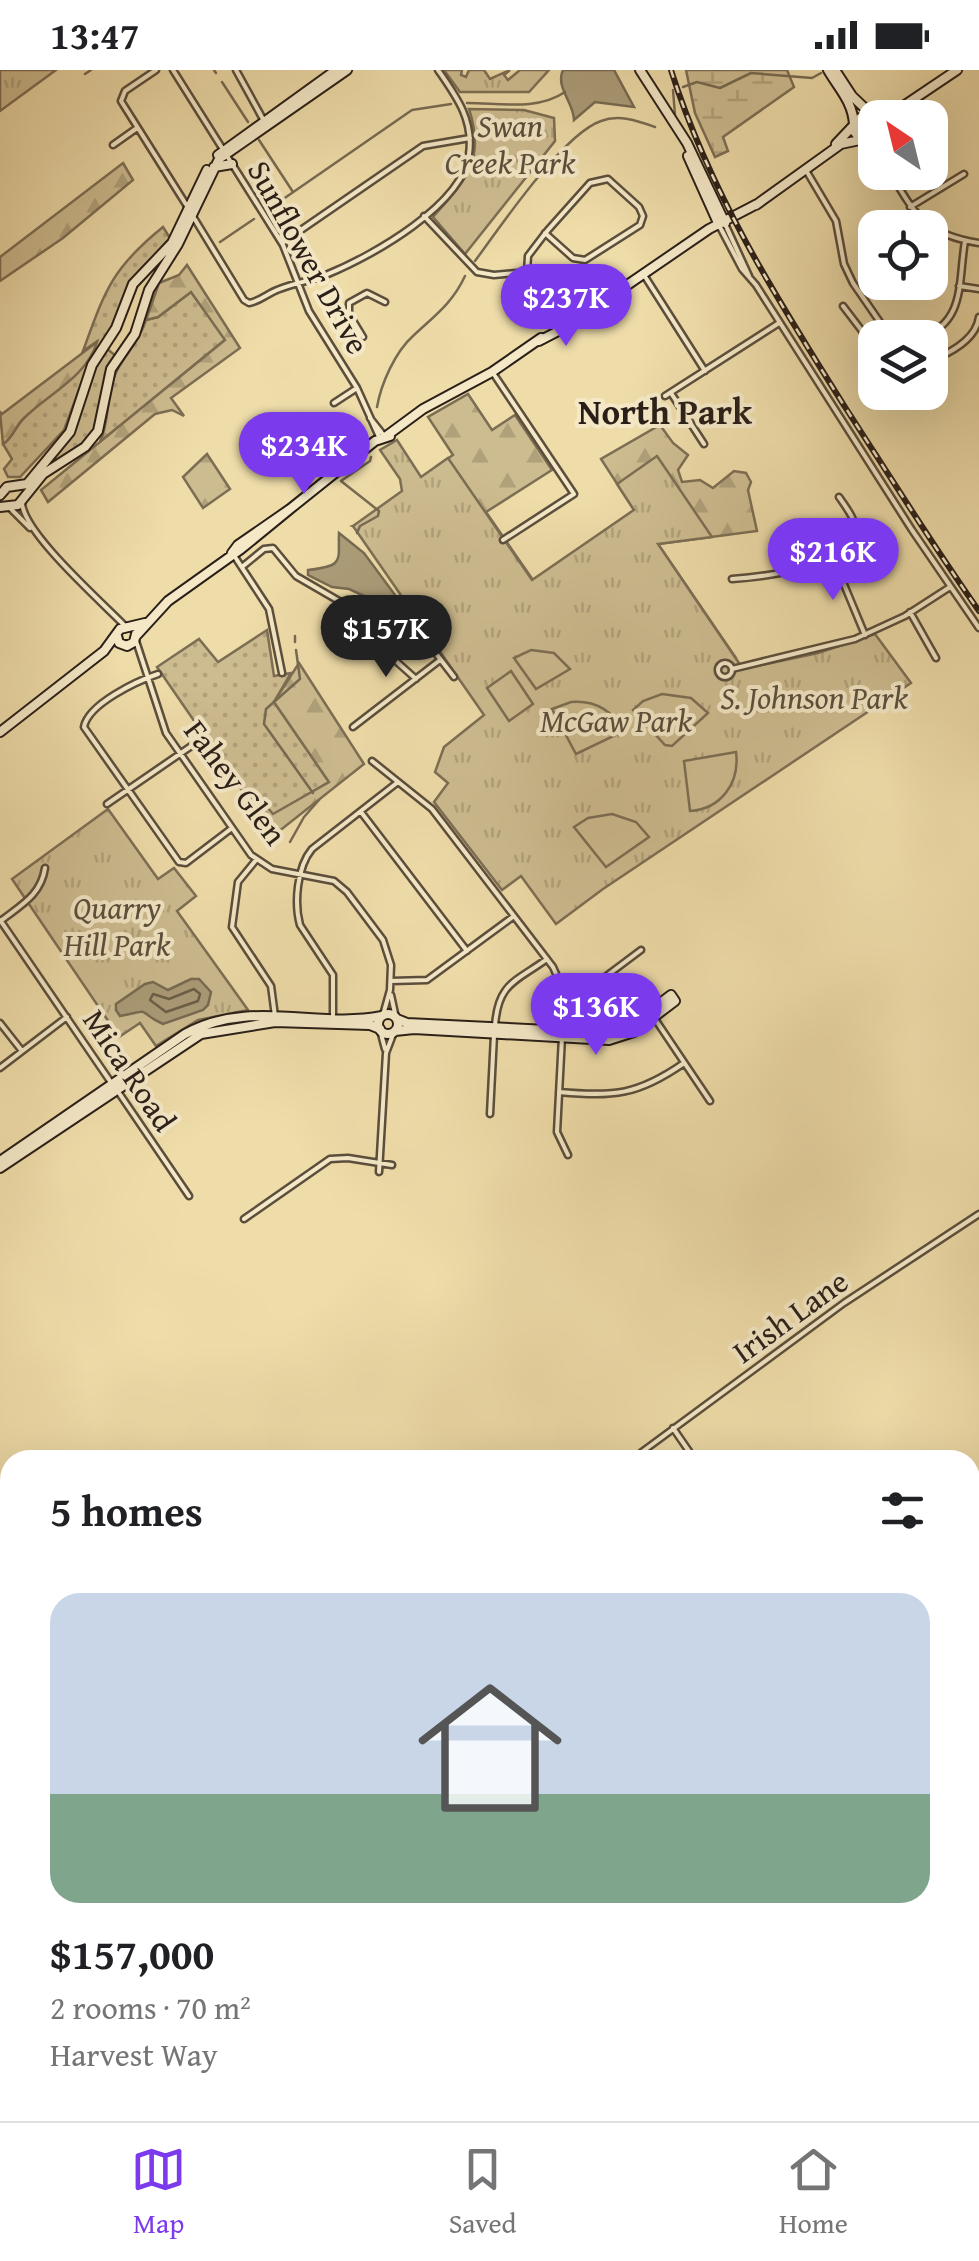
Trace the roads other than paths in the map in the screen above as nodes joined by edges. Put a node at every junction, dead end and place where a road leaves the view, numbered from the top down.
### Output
1 (156, 70) edge
2 (173, 70) edge
3 (236, 70) edge
4 (336, 70) edge
5 (347, 70) edge
6 (438, 70) edge
7 (640, 70) edge
8 (832, 70) edge
9 (957, 70) edge
10 (859, 100) edge
11 (912, 100) edge
12 (858, 120) edge
13 (266, 123) junction
14 (854, 125) junction
15 (138, 128) junction
16 (470, 138) junction
17 (858, 138) edge
18 (858, 140) edge
19 (112, 146) dead end
20 (225, 152) junction
21 (830, 152) junction
22 (232, 164) junction
23 (214, 167) junction
24 (805, 169) junction
25 (964, 174) dead end
26 (901, 190) edge
27 (910, 206) junction
28 (190, 212) junction
29 (424, 216) junction
30 (722, 225) junction
31 (545, 233) junction
32 (965, 241) junction
33 (282, 243) junction
34 (979, 243) edge
35 (527, 272) junction
36 (644, 274) junction
37 (297, 284) junction
38 (958, 286) junction
39 (979, 289) edge
40 (386, 302) dead end
41 (843, 306) dead end
42 (979, 317) edge
43 (879, 320) edge
44 (571, 321) junction
45 (948, 321) edge
46 (780, 322) junction
47 (858, 326) edge
48 (363, 337) dead end
49 (948, 351) edge
50 (705, 371) junction
51 (492, 372) junction
52 (357, 388) junction
53 (334, 403) dead end
54 (383, 438) junction
55 (704, 444) dead end
56 (12, 486) junction
57 (1, 493) edge
58 (839, 498) dead end
59 (22, 500) junction
60 (5, 507) edge
61 (36, 534) junction
62 (503, 540) dead end
63 (232, 553) junction
64 (833, 558) junction
65 (242, 567) junction
66 (732, 579) dead end
67 (950, 587) junction
68 (110, 612) junction
69 (910, 612) junction
70 (147, 622) junction
71 (979, 628) edge
72 (123, 635) junction
73 (865, 635) junction
74 (136, 638) junction
75 (434, 651) dead end
76 (139, 654) junction
77 (936, 658) dead end
78 (440, 660) junction
79 (732, 669) dead end
80 (282, 673) dead end
81 (158, 674) dead end
82 (150, 676) junction
83 (454, 678) dead end
84 (416, 679) junction
85 (354, 727) dead end
86 (0, 732) edge
87 (203, 738) dead end
88 (180, 754) junction
89 (372, 762) dead end
90 (398, 782) junction
91 (128, 790) junction
92 (107, 804) dead end
93 (360, 812) junction
94 (232, 828) junction
95 (256, 860) junction
96 (45, 868) dead end
97 (301, 874) junction
98 (514, 916) junction
99 (0, 920) edge
100 (642, 950) dead end
101 (467, 952) junction
102 (547, 959) junction
103 (391, 981) junction
104 (390, 990) junction
105 (564, 992) junction
106 (652, 1014) joint
107 (382, 1016) junction
108 (66, 1017) junction
109 (333, 1017) junction
110 (275, 1018) junction
111 (397, 1018) junction
112 (0, 1023) edge
113 (456, 1028) junction
114 (380, 1029) junction
115 (495, 1030) junction
116 (395, 1032) junction
117 (562, 1034) junction
118 (22, 1051) junction
119 (386, 1053) junction
120 (684, 1064) junction
121 (0, 1068) edge
122 (114, 1086) junction
123 (559, 1092) junction
124 (710, 1101) dead end
125 (490, 1114) dead end
126 (568, 1155) dead end
127 (380, 1163) junction
128 (0, 1164) edge
129 (392, 1165) dead end
130 (379, 1172) dead end
131 (189, 1196) dead end
132 (979, 1214) edge
133 (244, 1219) dead end
134 (674, 1428) junction
135 (644, 1450) edge
136 (688, 1450) edge

1 - 15 street
2 - 20 street, Sunflower Drive
3 - 13 street
4 - 13 street
5 - 13 street
6 - 16 street
7 - 30 street
8 - 10 street
8 - 14 street
9 - 11 street
12 - 14 street
13 - 20 street
14 - 17 street
14 - 21 street
15 - 19 street
15 - 28 street
16 - 29 street
16 - 33 street
18 - 21 street
20 - 22 street, Sunflower Drive
20 - 23 street
20 - 28 street
21 - 24 street
22 - 23 street
22 - 33 street, Sunflower Drive
23 - 28 street
24 - 30 street
24 - 43 street
25 - 27 street
26 - 27 street
27 - 32 street
28 - 37 street
28 - 56 street
28 - 59 street
29 - 35 street
29 - 37 street
30 - 36 street
30 - 46 street
31 - 31 street
31 - 35 street
32 - 34 street
32 - 38 street
33 - 37 street, Sunflower Drive
35 - 44 street
36 - 44 street
36 - 50 street
37 - 52 street, Sunflower Drive
38 - 39 street
38 - 45 street
40 - 48 street
41 - 47 street
42 - 49 street
44 - 51 street
46 - 50 street
46 - 67 street
50 - 55 street
51 - 54 street
51 - 62 street
52 - 53 street
52 - 54 street, Sunflower Drive
54 - 63 street
56 - 57 street
56 - 59 street
57 - 60 street
58 - 64 street
59 - 60 street
59 - 61 street
60 - 61 street
61 - 68 street
63 - 65 street
63 - 70 street
64 - 66 street
64 - 73 street
65 - 80 street
65 - 84 street
67 - 69 street
67 - 71 street
68 - 72 street
68 - 72 street
69 - 73 street
69 - 77 street
70 - 72 street
70 - 74 street
72 - 74 street
72 - 74 street
72 - 76 street
72 - 86 street
73 - 79 street
74 - 76 street, Fahey Glen
75 - 78 street
76 - 82 street, Fahey Glen
78 - 83 street
78 - 84 street
81 - 82 street
82 - 88 street, Fahey Glen
82 - 91 street
84 - 85 street
87 - 88 street
88 - 91 street
88 - 94 street, Fahey Glen
89 - 90 street
90 - 93 street
90 - 98 street
91 - 92 street
91 - 94 street
93 - 97 street
93 - 101 street
94 - 95 street, Fahey Glen
95 - 97 street, Fahey Glen
95 - 110 street
96 - 99 street
97 - 103 street, Fahey Glen
97 - 109 street
98 - 101 street
98 - 102 street
99 - 108 street, Mica Road
100 - 105 street
101 - 103 street
102 - 105 street
102 - 115 street
103 - 104 street, Fahey Glen
104 - 107 street, Fahey Glen
104 - 111 street, Fahey Glen
105 - 117 street
106 - 117 street
106 - 120 street
107 - 109 street
107 - 111 street
107 - 114 street, Fahey Glen
108 - 118 street
108 - 122 street, Mica Road
109 - 110 street
110 - 114 street
110 - 122 street
111 - 113 street
111 - 116 street, Fahey Glen
112 - 118 street
113 - 115 street
113 - 116 street
114 - 116 street
114 - 119 street, Fahey Glen
115 - 117 street
115 - 125 street
116 - 119 street, Fahey Glen
117 - 123 street
118 - 121 street
119 - 127 street
120 - 123 street
120 - 124 street
122 - 128 street
122 - 131 street, Mica Road
123 - 126 street
127 - 129 street
127 - 130 street
127 - 133 street
132 - 134 street, Irish Lane
134 - 135 street, Irish Lane
134 - 136 street

